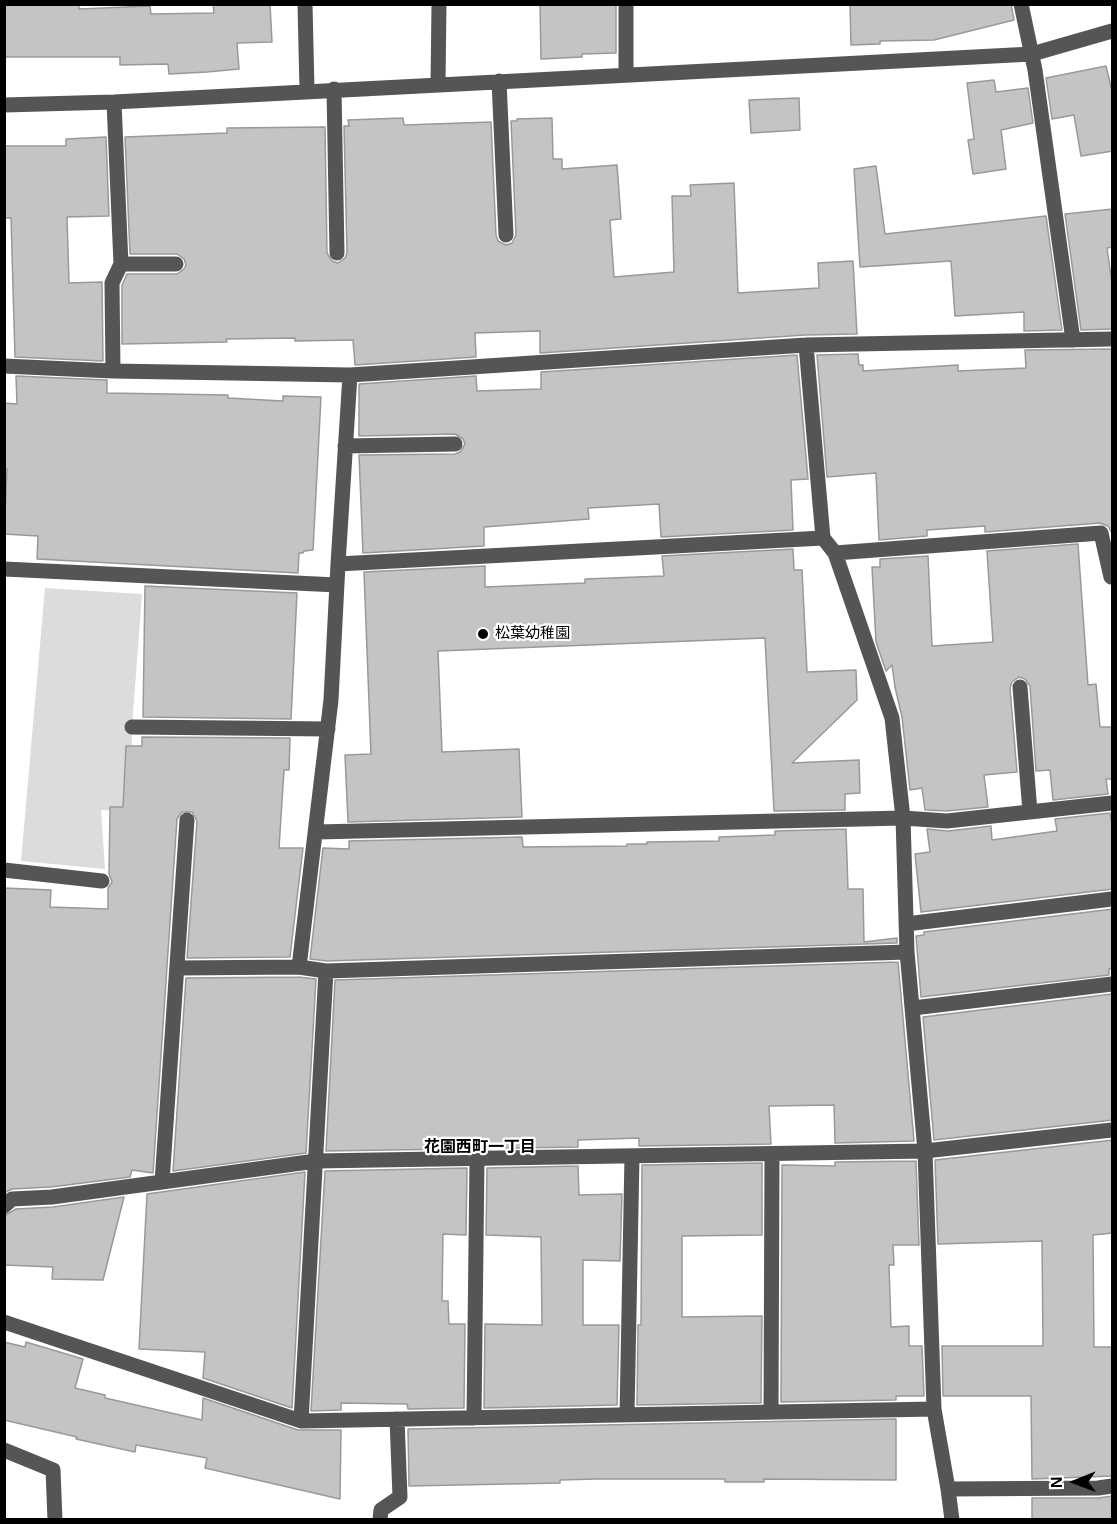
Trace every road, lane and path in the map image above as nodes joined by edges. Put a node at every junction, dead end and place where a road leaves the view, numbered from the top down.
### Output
1 (305, 4) edge
2 (439, 4) edge
3 (626, 4) edge
4 (1021, 4) edge
5 (1113, 31) edge
6 (1032, 54) junction
7 (626, 74) junction
8 (500, 81) junction
9 (438, 84) junction
10 (334, 89) junction
11 (307, 90) junction
12 (114, 102) junction
13 (4, 105) edge
14 (506, 235) dead end
15 (337, 254) dead end
16 (121, 264) junction
17 (176, 264) dead end
18 (1113, 339) edge
19 (1073, 340) junction
20 (806, 345) junction
21 (4, 366) edge
22 (113, 371) junction
23 (350, 375) junction
24 (455, 444) dead end
25 (345, 446) junction
26 (823, 538) junction
27 (835, 553) junction
28 (338, 564) junction
29 (4, 569) edge
30 (1112, 580) edge
31 (337, 585) junction
32 (1020, 687) dead end
33 (132, 727) dead end
34 (328, 729) junction
35 (1113, 803) edge
36 (1030, 812) junction
37 (903, 819) junction
38 (187, 820) dead end
39 (317, 832) junction
40 (4, 870) edge
41 (102, 880) dead end
42 (1113, 899) edge
43 (906, 924) junction
44 (907, 952) junction
45 (299, 967) junction
46 (177, 968) junction
47 (326, 971) junction
48 (1113, 984) edge
49 (913, 1008) junction
50 (1113, 1130) edge
51 (926, 1151) junction
52 (772, 1154) junction
53 (632, 1156) junction
54 (477, 1158) junction
55 (316, 1161) junction
56 (162, 1182) junction
57 (4, 1206) edge
58 (4, 1322) edge
59 (934, 1409) junction
60 (771, 1412) junction
61 (627, 1415) junction
62 (474, 1418) junction
63 (397, 1419) junction
64 (301, 1421) junction
65 (4, 1450) edge
66 (1113, 1486) edge
67 (948, 1489) junction
68 (55, 1520) edge
69 (381, 1520) edge
70 (952, 1520) edge

1 - 11 street
2 - 9 street
3 - 7 street
4 - 6 street
5 - 6 street
6 - 7 street
6 - 19 street
7 - 8 street
8 - 9 street
8 - 14 street
9 - 10 street
10 - 11 street
10 - 15 street
11 - 12 street
12 - 13 street
12 - 16 street
16 - 17 street
16 - 22 street
18 - 19 street
19 - 20 street
20 - 23 street
20 - 26 street
21 - 22 street
22 - 23 street
23 - 25 street
24 - 25 street
25 - 28 street
26 - 27 street
26 - 28 street
27 - 30 street
27 - 37 street
28 - 31 street
29 - 31 street
31 - 34 street
32 - 36 street
33 - 34 street
34 - 39 street
35 - 36 street
36 - 37 street
37 - 39 street
37 - 43 street
38 - 46 street
39 - 45 street
40 - 41 street
42 - 43 street
43 - 44 street
44 - 47 street
44 - 49 street
45 - 46 street
45 - 47 street
46 - 56 street
47 - 55 street
48 - 49 street
49 - 51 street
50 - 51 street
51 - 52 street
51 - 59 street
52 - 53 street
52 - 60 street
53 - 54 street
53 - 61 street
54 - 55 street
54 - 62 street
55 - 56 street
55 - 64 street
56 - 57 street
58 - 64 street
59 - 60 street
59 - 67 street
60 - 61 street
61 - 62 street
62 - 63 street
63 - 64 street
63 - 69 street
65 - 68 street
66 - 67 street
67 - 70 street

